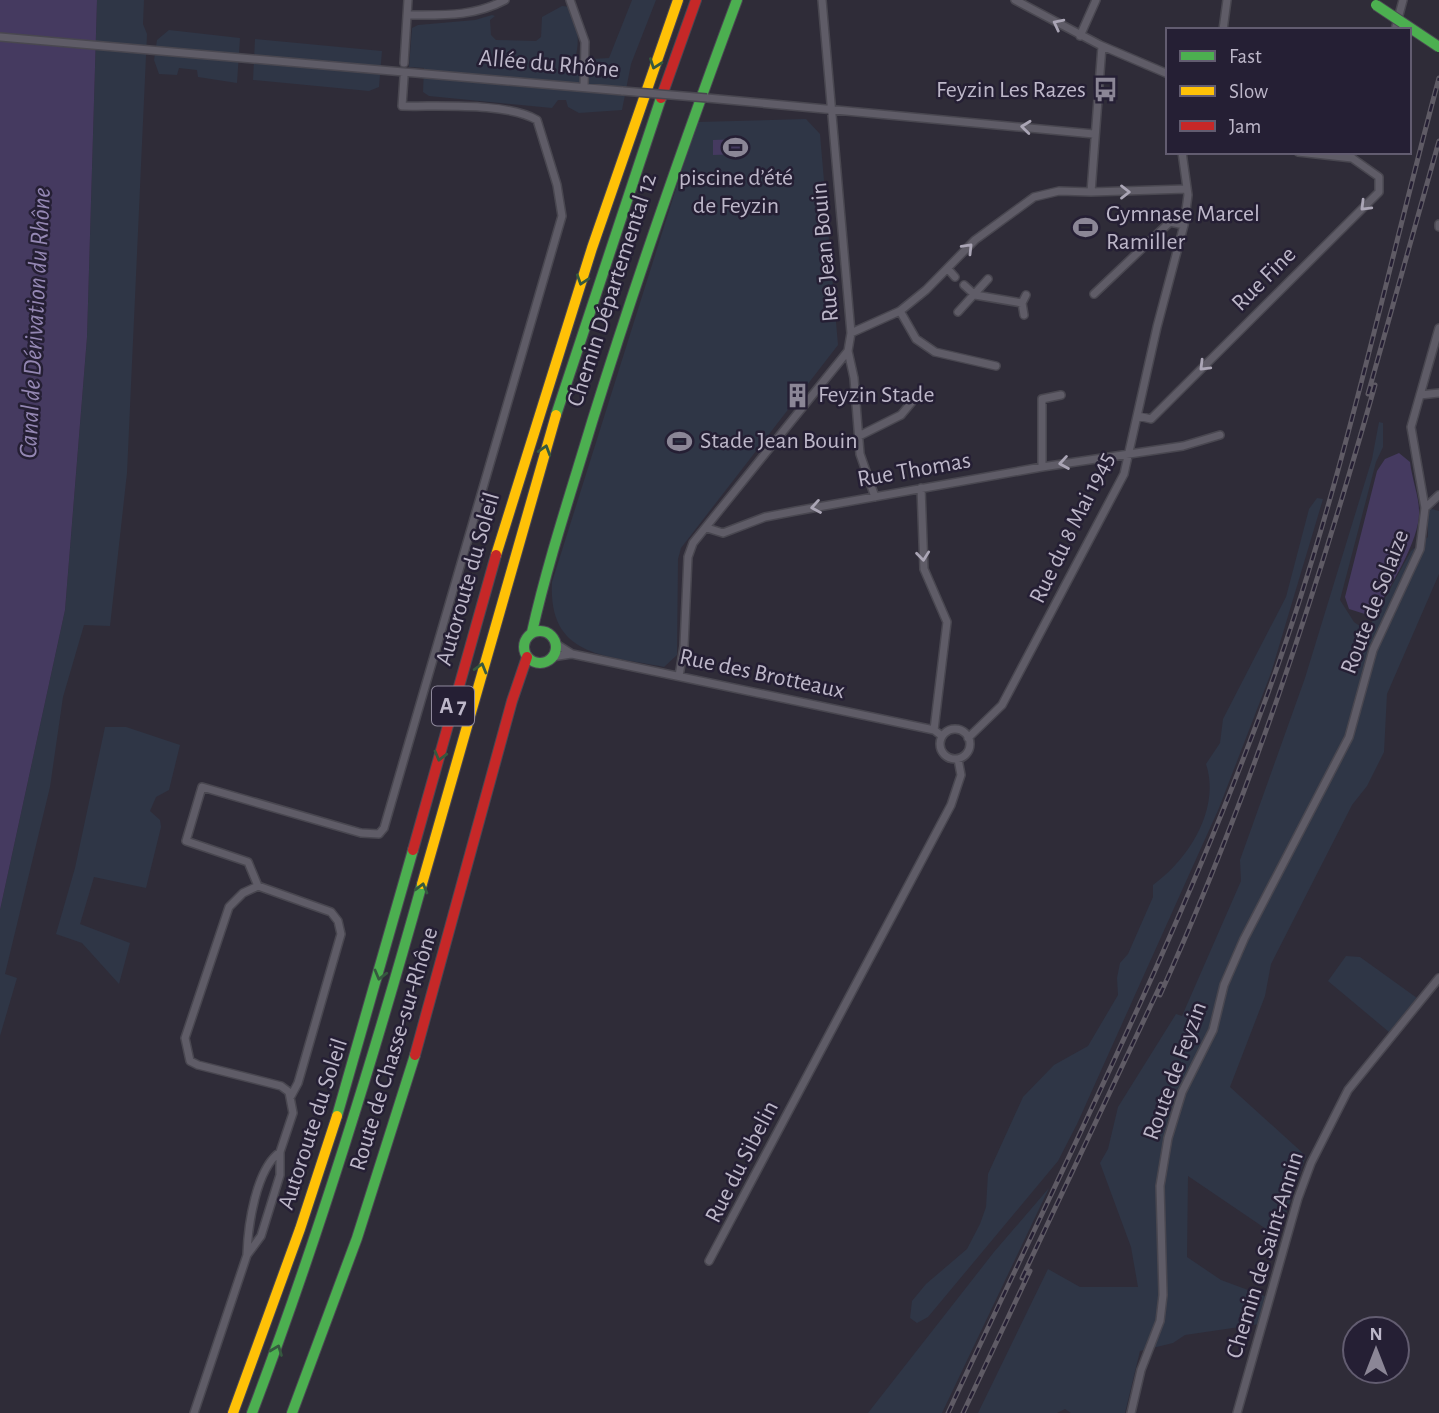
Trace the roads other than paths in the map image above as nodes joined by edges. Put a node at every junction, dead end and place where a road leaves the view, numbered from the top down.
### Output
1 (408, 0) edge
2 (505, 0) edge
3 (570, 0) edge
4 (678, 0) edge
5 (696, 0) edge
6 (737, 0) edge
7 (822, 0) edge
8 (1015, 0) edge
9 (1096, 0) edge
10 (1227, 0) edge
11 (1404, 0) edge
12 (1372, 3) edge
13 (407, 15) junction
14 (1223, 28) edge
15 (1396, 28) edge
16 (1410, 28) edge
17 (1411, 29) edge
18 (1080, 36) junction
19 (0, 37) edge
20 (1102, 46) junction
21 (1439, 47) edge
22 (404, 63) dead end
23 (1166, 73) edge
24 (404, 77) dead end
25 (584, 87) junction
26 (832, 108) junction
27 (1094, 134) junction
28 (1182, 154) edge
29 (1335, 154) edge
30 (1353, 155) edge
31 (1187, 189) junction
32 (1091, 192) junction
33 (1184, 225) junction
34 (947, 269) junction
35 (956, 277) dead end
36 (988, 279) dead end
37 (964, 285) dead end
38 (1094, 294) dead end
39 (975, 295) junction
40 (1026, 295) dead end
41 (1022, 303) junction
42 (900, 311) junction
43 (958, 312) dead end
44 (1024, 315) dead end
45 (1439, 328) edge
46 (850, 333) junction
47 (848, 351) junction
48 (996, 366) dead end
49 (1439, 393) edge
50 (1061, 395) dead end
51 (1420, 395) junction
52 (916, 397) dead end
53 (1138, 416) junction
54 (1220, 435) dead end
55 (859, 436) junction
56 (1131, 453) junction
57 (1042, 467) junction
58 (921, 488) junction
59 (1439, 495) edge
60 (875, 497) junction
61 (1425, 508) junction
62 (707, 528) junction
63 (540, 597) junction
64 (532, 632) junction
65 (547, 632) junction
66 (556, 644) junction
67 (572, 654) junction
68 (527, 657) junction
69 (552, 657) junction
70 (538, 663) junction
71 (679, 676) junction
72 (516, 690) junction
73 (934, 730) junction
74 (942, 736) junction
75 (968, 738) junction
76 (958, 759) junction
77 (1335, 763) joint
78 (258, 886) junction
79 (1439, 978) edge
80 (291, 1096) junction
81 (280, 1152) junction
82 (247, 1255) junction
83 (709, 1261) dead end
84 (194, 1413) edge
85 (233, 1413) edge
86 (252, 1413) edge
87 (292, 1413) edge
88 (1131, 1413) edge
89 (1237, 1413) edge

1 - 13 street
2 - 13 street
3 - 25 street
4 -> 85 main road, Autoroute du Soleil / A 7
86 -> 5 main road, Autoroute du Soleil / A 7
6 - 63 main road, Chemin Départemental 12
7 - 26 street, Rue Jean Bouin
18 -> 8 street
9 - 18 street
10 - 14 street
11 - 15 street
12 - 16 main road, bridge
13 - 22 street
17 - 21 main road, bridge
18 - 20 street
19 - 25 street, Allée du Rhône
20 - 23 street
20 - 27 street
24 - 78 street
25 - 26 street, Allée du Rhône, bridge
27 -> 26 street, Allée du Rhône
26 - 46 street, Rue Jean Bouin
27 - 32 street
28 - 31 street, Rue du 8 Mai 1945
29 - 30 street
30 -> 53 street, Rue Fine
32 -> 31 street
31 - 33 street, Rue du 8 Mai 1945
34 -> 32 street
33 - 38 street
33 - 53 street, Rue du 8 Mai 1945
34 - 35 street
34 - 42 street
36 - 39 street
37 - 39 street
39 - 41 street
39 - 43 street
40 - 41 street
41 - 44 street
42 - 46 street
42 - 48 street
45 - 51 street, Route de Solaize
46 - 47 street, Rue Jean Bouin
47 - 55 street, Rue Jean Bouin
47 - 62 street
49 - 51 street
50 - 57 street
51 - 61 street, Route de Solaize
52 - 55 street
53 - 56 street, Rue du 8 Mai 1945
54 - 56 street, Rue Thomas
55 - 60 street, Rue Jean Bouin
56 -> 57 street, Rue Thomas
56 - 75 street, Rue du 8 Mai 1945
57 - 58 street, Rue Thomas
58 - 60 street, Rue Thomas
58 -> 73 street
59 - 61 street
60 -> 62 street, Rue Thomas
61 - 77 street, Route de Solaize
62 - 71 street
63 - 64 main road, Chemin Départemental 12
63 - 65 main road, Chemin Départemental 12
64 - 65 main road
64 - 68 main road
65 - 66 main road
66 - 67 street, Rue des Brotteaux
66 - 69 main road
67 - 69 street, Rue des Brotteaux
67 - 71 street, Rue des Brotteaux
68 - 70 main road
68 - 72 main road, Route de Chasse-sur-Rhône
69 - 70 main road
70 - 72 main road, Route de Chasse-sur-Rhône
71 - 73 street, Rue des Brotteaux
72 - 87 main road, Route de Chasse-sur-Rhône
73 - 74 street, Rue des Brotteaux
74 - 75 street
74 - 76 street
75 - 76 street
76 - 83 street, Rue du Sibelin
77 - 88 street, Route de Feyzin
78 - 80 street
78 - 80 street
79 - 89 street, Chemin de Saint-Annin
80 - 81 street
81 - 82 street
81 - 82 street
82 - 84 street

